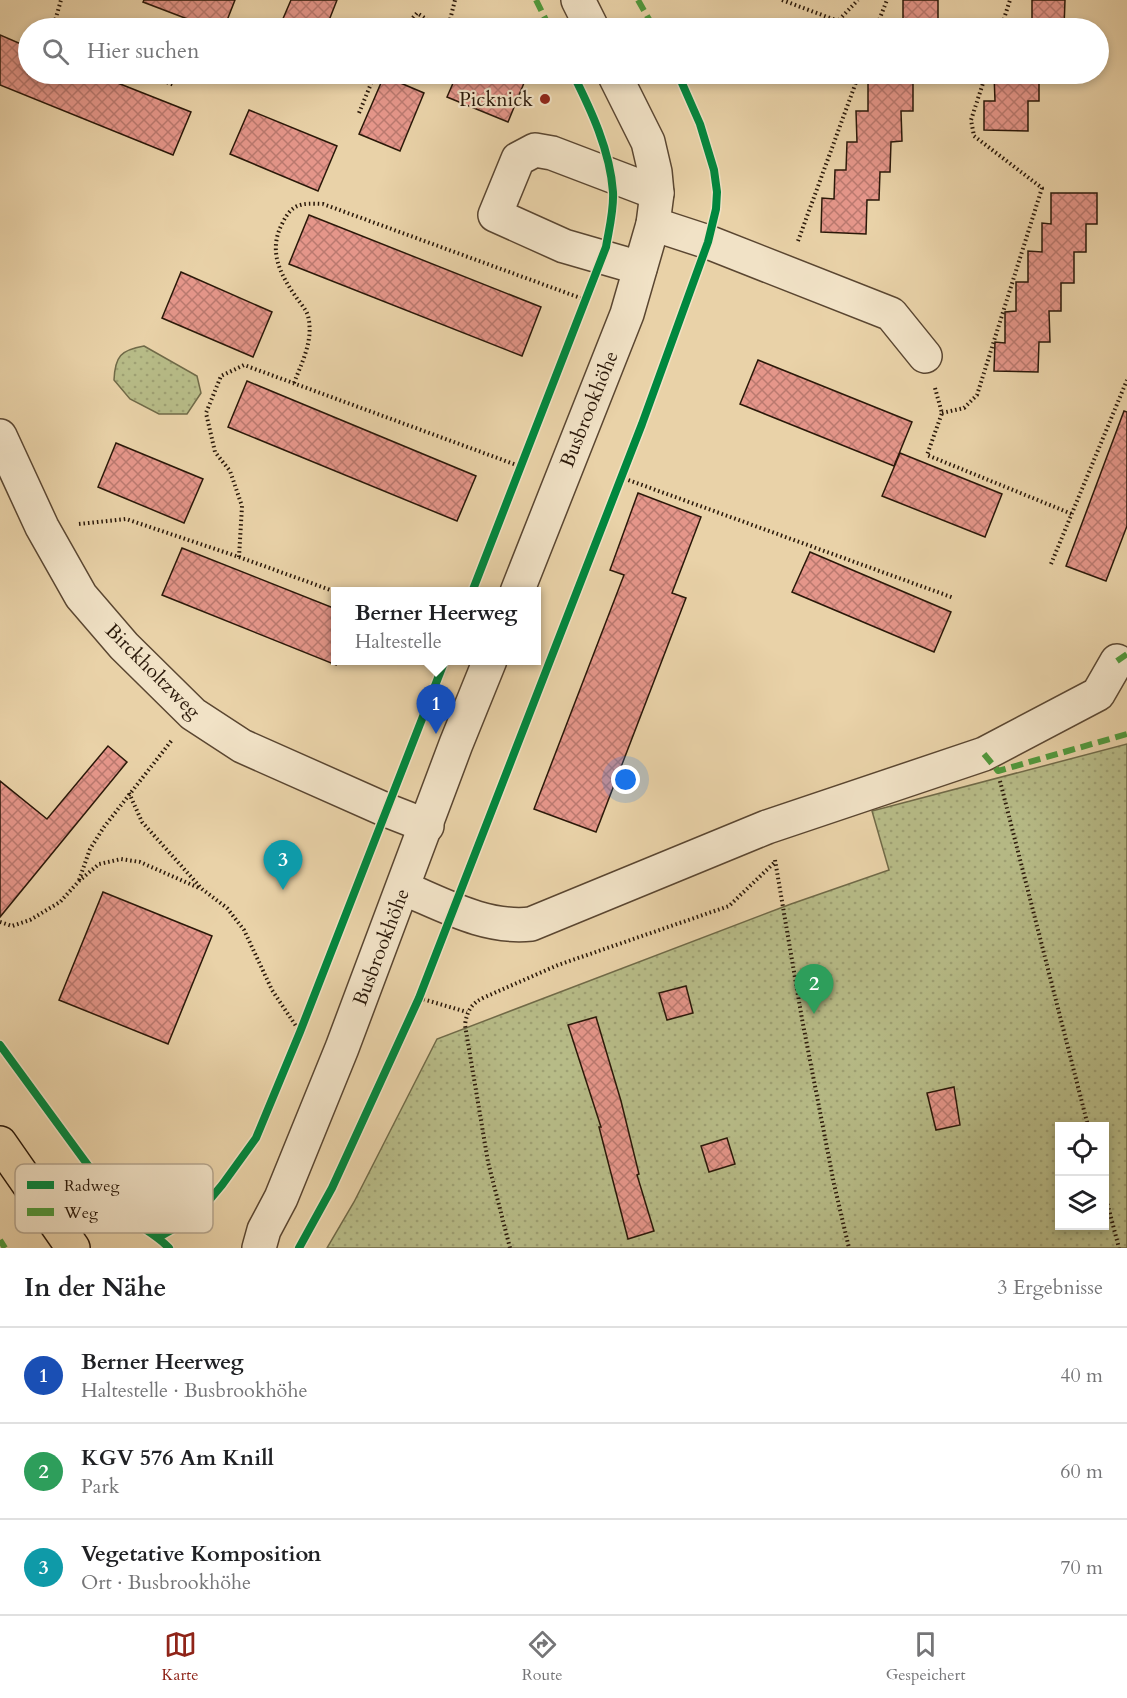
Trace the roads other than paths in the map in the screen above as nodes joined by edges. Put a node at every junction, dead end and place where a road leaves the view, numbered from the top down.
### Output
1 (578, 0) edge
2 (587, 18) edge
3 (619, 84) edge
4 (655, 209) junction
5 (640, 268) junction
6 (925, 356) road end
7 (0, 436) edge
8 (519, 587) edge
9 (1116, 662) dead end
10 (488, 665) edge
11 (427, 826) junction
12 (403, 888) junction
13 (0, 1143) edge
14 (15, 1165) edge
15 (63, 1233) edge
16 (262, 1239) edge
17 (73, 1248) edge
18 (236, 1248) edge

1 - 2 street
3 - 4 street, Busbrookhöhe
4 - 5 street, Busbrookhöhe
4 - 5 street
4 - 6 street
5 - 8 street, Busbrookhöhe
7 - 11 street, Birckholtzweg
9 - 12 street
10 - 11 street, Busbrookhöhe
11 - 12 street, Busbrookhöhe
12 - 16 street, Busbrookhöhe
13 - 14 main road
15 - 17 main road
16 - 18 street, Busbrookhöhe

